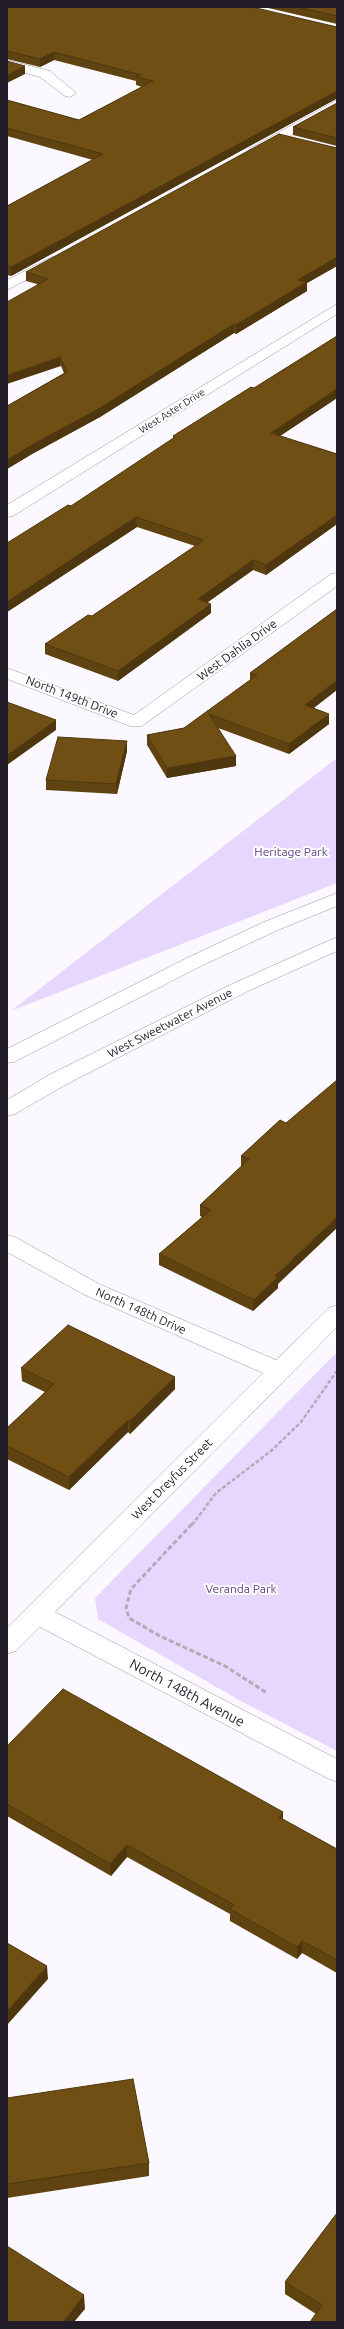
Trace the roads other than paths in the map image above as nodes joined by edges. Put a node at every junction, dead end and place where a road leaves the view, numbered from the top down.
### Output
1 (7, 64) edge
2 (70, 93) dead end
3 (337, 104) edge
4 (277, 137) junction
5 (299, 143) edge
6 (242, 156) edge
7 (62, 256) edge
8 (7, 286) edge
9 (337, 308) edge
10 (7, 512) edge
11 (337, 578) edge
12 (7, 673) edge
13 (136, 722) joint
14 (337, 900) edge
15 (337, 943) edge
16 (7, 1056) edge
17 (7, 1109) edge
18 (7, 1242) edge
19 (337, 1313) edge
20 (279, 1371) junction
21 (37, 1614) junction
22 (7, 1644) edge
23 (337, 1771) edge

1 - 2 street
3 - 4 street
4 - 5 street
4 - 6 street
7 - 8 street
9 - 10 street, West Aster Drive
11 - 13 street, West Dahlia Drive
12 - 13 street, North 149th Drive
14 - 16 street
15 - 17 street, West Sweetwater Avenue
18 - 20 street, North 148th Drive
19 - 20 street, West Dreyfus Street
20 - 21 street, West Dreyfus Street
21 - 22 street, West Dreyfus Street
21 - 23 street, North 148th Avenue

